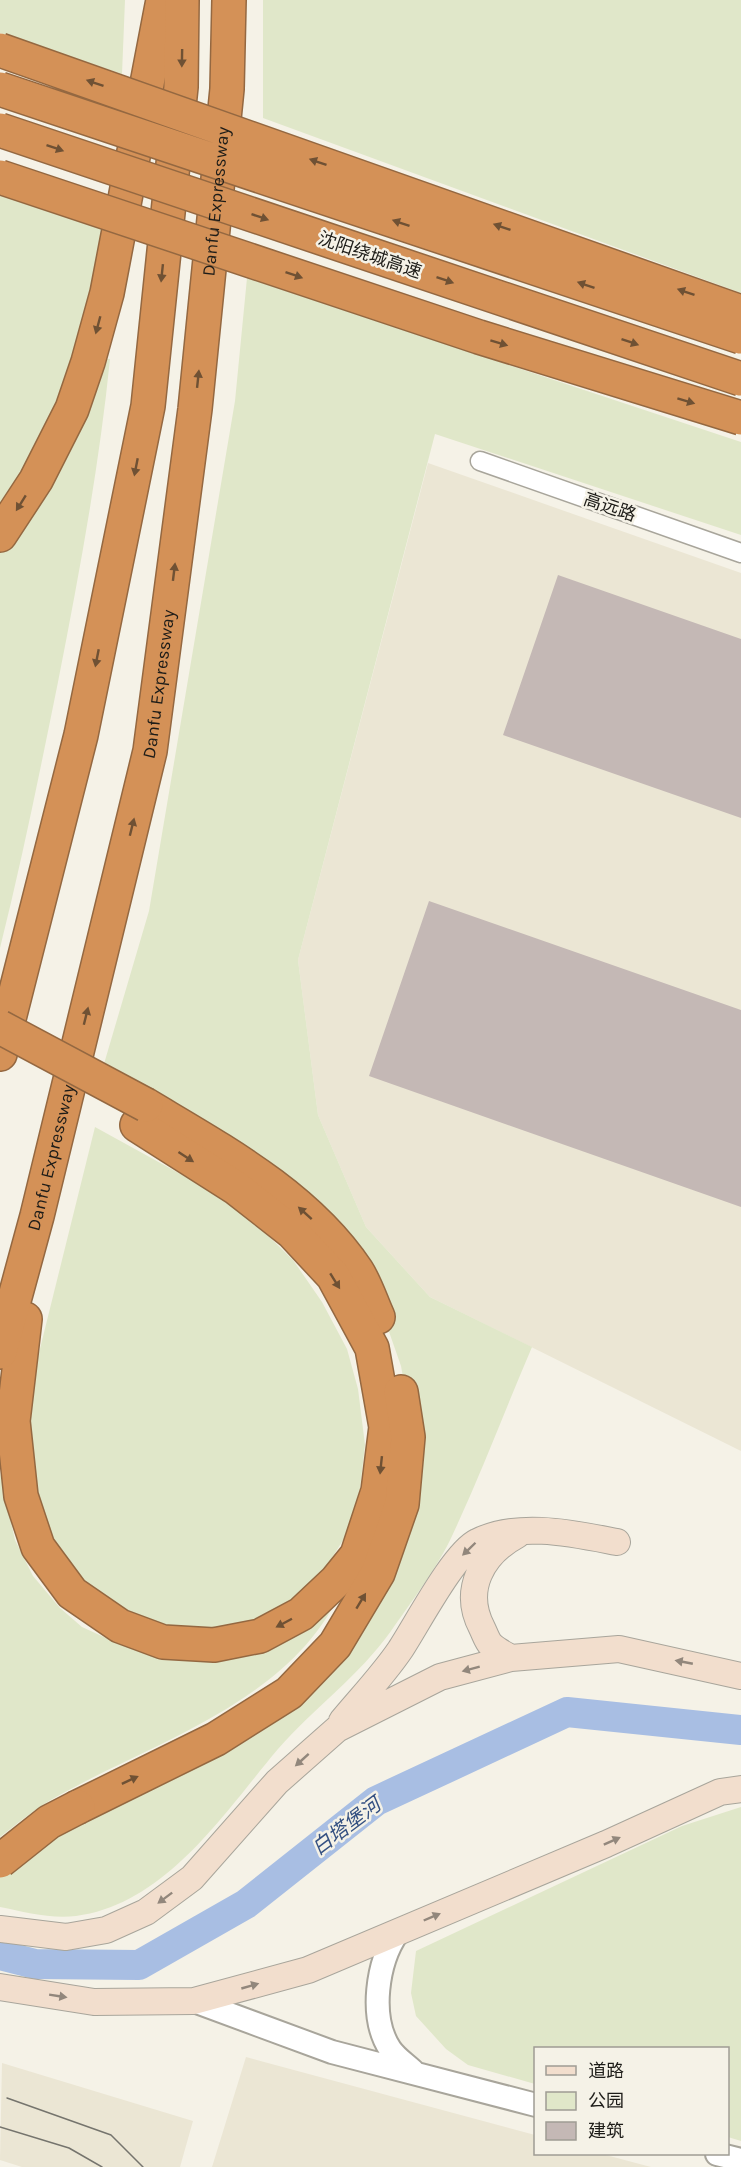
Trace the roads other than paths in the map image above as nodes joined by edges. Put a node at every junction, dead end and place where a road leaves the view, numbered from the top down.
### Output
1 (163, 0) edge
2 (182, 0) edge
3 (229, 0) edge
4 (0, 50) edge
5 (0, 89) edge
6 (0, 130) edge
7 (0, 177) edge
8 (741, 312) edge
9 (741, 337) edge
10 (741, 379) edge
11 (741, 418) edge
12 (480, 461) dead end
13 (0, 535) edge
14 (741, 553) edge
15 (0, 1027) edge
16 (0, 1052) edge
17 (142, 1115) junction
18 (37, 1216) junction
19 (0, 1352) edge
20 (523, 1532) junction
21 (617, 1542) dead end
22 (511, 1658) junction
23 (741, 1676) edge
24 (337, 1729) junction
25 (741, 1789) edge
26 (0, 1861) edge
27 (0, 1929) edge
28 (398, 1932) junction
29 (0, 1987) edge
30 (194, 2001) junction
31 (416, 2073) junction
32 (534, 2104) edge
33 (721, 2155) edge
34 (741, 2160) edge

1 -> 13 highway
2 -> 16 highway
18 -> 3 highway, Danfu Expressway
8 -> 4 highway, bridge
9 -> 5 highway, bridge
6 -> 10 highway, 沈阳绕城高速, bridge
7 -> 11 highway, bridge
12 - 14 street, 高远路
15 - 17 highway, bridge
16 - 17 highway
17 -> 18 highway
26 -> 17 highway, bridge
18 - 19 highway, Danfu Expressway
20 - 21 main road
20 - 22 main road
20 -> 24 main road
23 -> 22 main road
22 -> 24 main road
24 -> 27 main road
28 -> 25 main road
30 -> 28 main road
28 - 31 street
29 -> 30 main road
30 - 31 street
31 - 32 street
33 - 34 street

